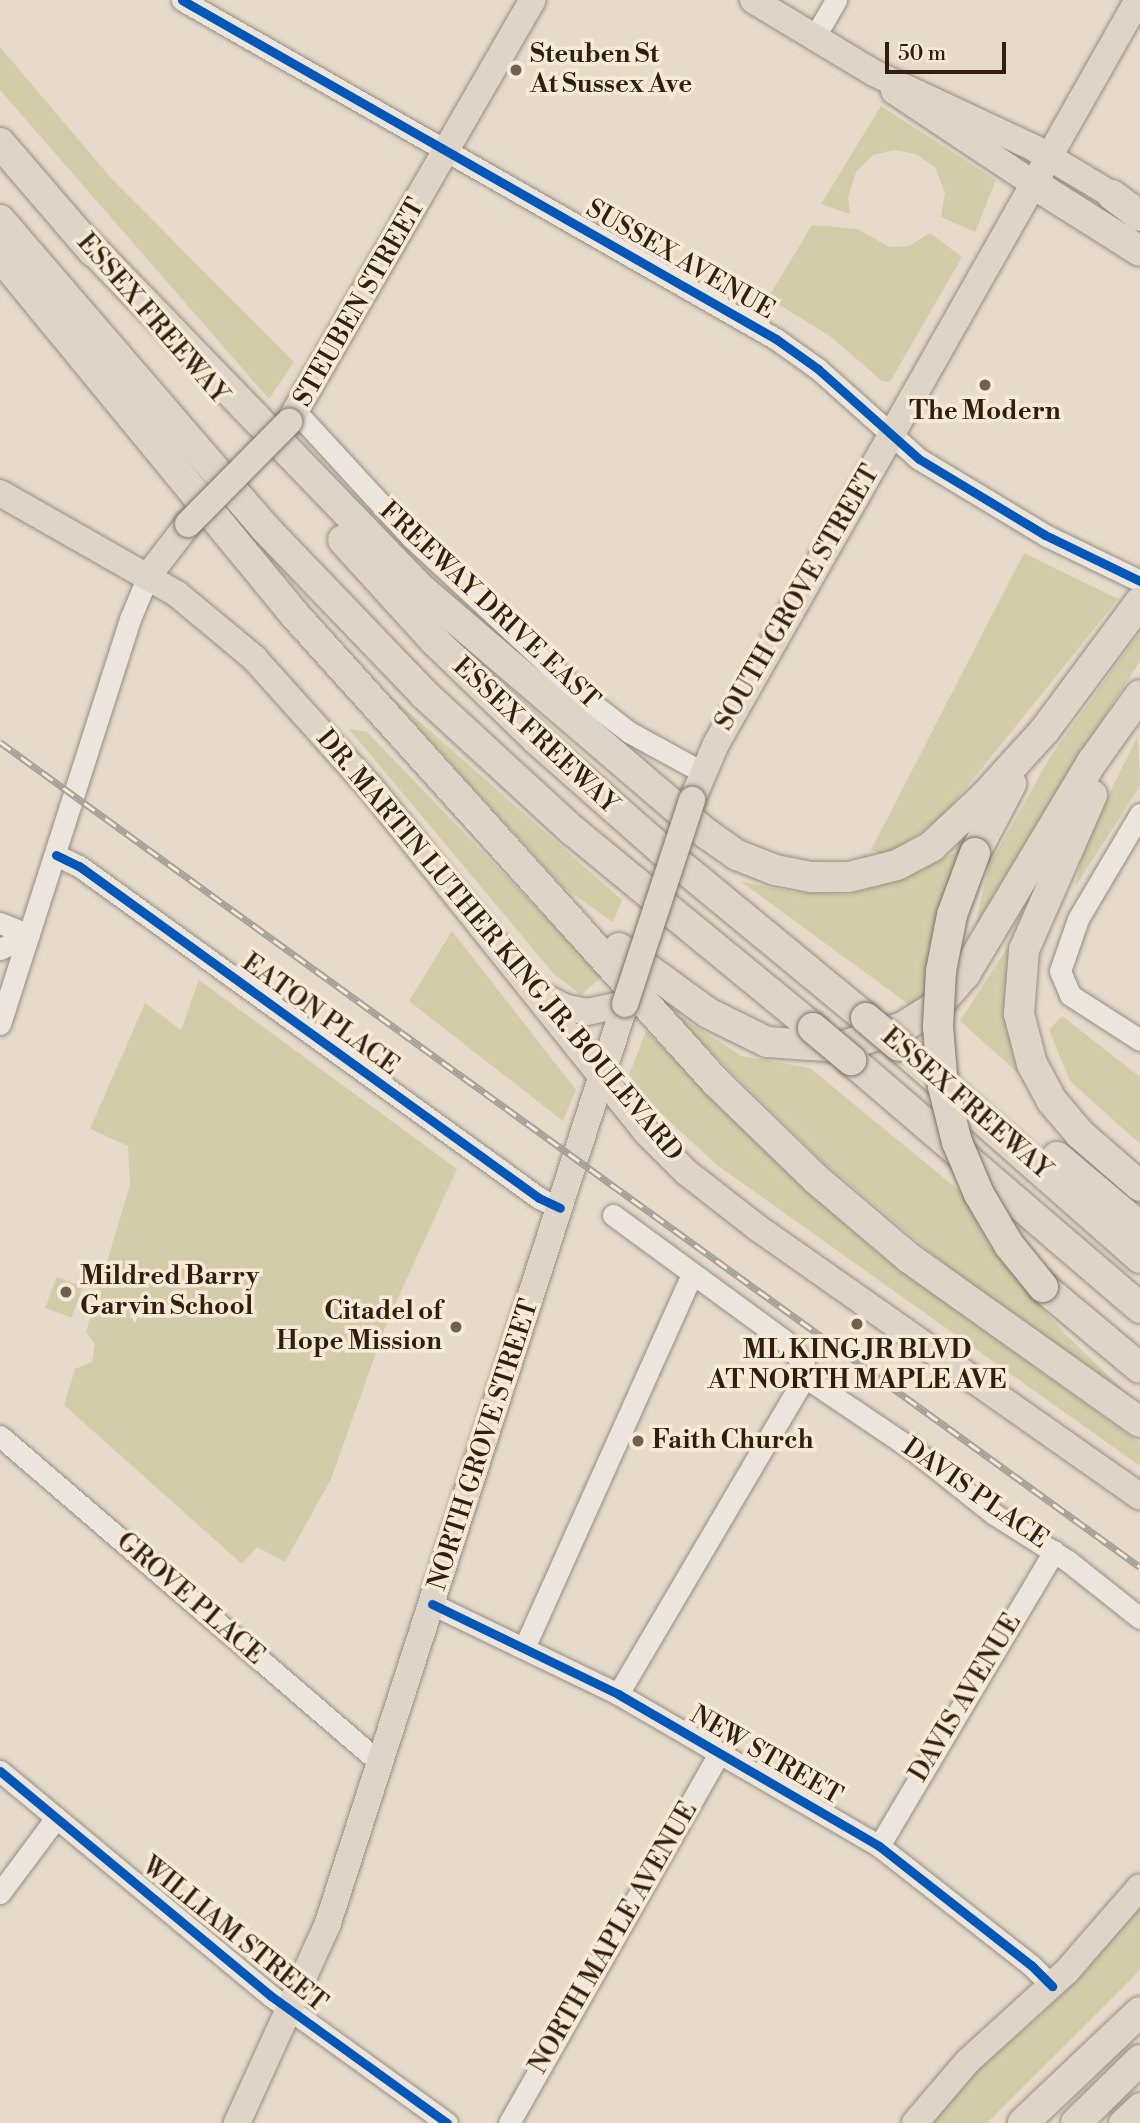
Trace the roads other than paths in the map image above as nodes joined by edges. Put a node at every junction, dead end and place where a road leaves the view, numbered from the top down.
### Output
1 (182, 0) edge
2 (533, 0) edge
3 (753, 0) edge
4 (836, 0) edge
5 (1138, 0) edge
6 (814, 38) junction
7 (874, 73) junction
8 (0, 144) edge
9 (447, 152) junction
10 (1050, 157) junction
11 (1034, 184) junction
12 (1112, 195) junction
13 (1140, 210) edge
14 (1140, 216) edge
15 (0, 220) edge
16 (80, 236) junction
17 (1140, 251) edge
18 (0, 256) edge
19 (293, 417) junction
20 (890, 436) junction
21 (0, 493) edge
22 (148, 576) junction
23 (1137, 586) edge
24 (1140, 695) edge
25 (1140, 703) edge
26 (1045, 730) junction
27 (702, 772) junction
28 (1140, 814) edge
29 (488, 826) junction
30 (56, 855) junction
31 (1044, 900) junction
32 (0, 923) edge
33 (29, 935) junction
34 (0, 949) edge
35 (530, 988) junction
36 (625, 1004) junction
37 (0, 1024) edge
38 (1140, 1040) edge
39 (899, 1046) junction
40 (601, 1077) junction
41 (1140, 1159) edge
42 (1140, 1186) edge
43 (560, 1208) junction
44 (613, 1215) dead end
45 (1140, 1227) edge
46 (1140, 1258) edge
47 (692, 1274) junction
48 (1140, 1308) edge
49 (1105, 1342) junction
50 (1140, 1368) edge
51 (805, 1377) junction
52 (1140, 1388) edge
53 (1140, 1422) edge
54 (0, 1436) edge
55 (1140, 1496) edge
56 (1054, 1550) junction
57 (432, 1604) junction
58 (1140, 1618) edge
59 (524, 1648) junction
60 (618, 1694) junction
61 (719, 1753) junction
62 (379, 1762) junction
63 (0, 1771) edge
64 (56, 1818) junction
65 (879, 1846) junction
66 (1140, 1887) edge
67 (0, 1893) edge
68 (1052, 1986) junction
69 (288, 2009) junction
70 (1140, 2012) edge
71 (1140, 2060) edge
72 (1140, 2106) edge
73 (237, 2123) edge
74 (447, 2123) edge
75 (509, 2123) edge
76 (915, 2123) edge
77 (1023, 2123) edge
78 (1076, 2123) edge
79 (1122, 2123) edge

1 - 9 street, SUSSEX AVENUE
2 - 9 main road, STEUBEN STREET
3 - 6 main road
4 - 6 street
5 - 10 main road, SOUTH GROVE STREET
6 - 7 main road
7 - 10 main road
7 - 11 main road
8 - 16 highway, ESSEX FREEWAY
9 - 19 main road, STEUBEN STREET
9 - 20 street, SUSSEX AVENUE
10 - 11 main road, SOUTH GROVE STREET
10 - 12 main road
11 - 17 highway
11 - 20 main road, SOUTH GROVE STREET
12 - 13 main road
12 - 14 highway
15 - 48 highway, ESSEX FREEWAY, bridge
16 - 26 highway
16 - 39 highway, ESSEX FREEWAY, bridge
18 - 29 highway
19 - 22 main road, STEUBEN STREET, bridge
19 - 27 street, FREEWAY DRIVE EAST
20 - 23 street, SUSSEX AVENUE
20 - 27 main road, SOUTH GROVE STREET
21 - 22 main road, DR. MARTIN LUTHER KING JR. BOULEVARD
22 - 30 street
22 - 35 main road, DR. MARTIN LUTHER KING JR. BOULEVARD
23 - 26 highway
24 - 29 highway
25 - 31 highway
26 - 49 highway, bridge
27 - 36 main road, SOUTH GROVE STREET, bridge
28 - 38 street
29 - 53 highway
30 - 33 street
30 - 43 street, EATON PLACE
31 - 41 highway
31 - 42 highway
32 - 33 street
33 - 34 street
33 - 37 street
35 - 36 main road
35 - 40 main road, DR. MARTIN LUTHER KING JR. BOULEVARD
36 - 40 main road, SOUTH GROVE STREET
39 - 45 highway
39 - 46 highway, ESSEX FREEWAY
40 - 43 main road, NORTH GROVE STREET
40 - 55 main road, DR. MARTIN LUTHER KING JR. BOULEVARD
43 - 57 main road, NORTH GROVE STREET
44 - 47 street
47 - 51 street
47 - 59 street
49 - 50 highway
49 - 52 highway
51 - 56 street, DAVIS PLACE
51 - 60 street
54 - 62 street, GROVE PLACE
56 - 58 street, DAVIS PLACE
56 - 65 street, DAVIS AVENUE
57 - 59 street, NEW STREET
57 - 62 main road, NORTH GROVE STREET
59 - 60 street, NEW STREET
60 - 61 street, NEW STREET
61 - 65 street, NEW STREET
61 - 75 street, NORTH MAPLE AVENUE
62 - 69 main road, NORTH GROVE STREET
63 - 64 street, WILLIAM STREET
64 - 67 street
64 - 69 street, WILLIAM STREET
65 - 68 street, NEW STREET
66 - 68 main road
68 - 76 main road
69 - 73 main road, NORTH GROVE STREET
69 - 74 street, WILLIAM STREET
70 - 77 highway
71 - 78 highway
72 - 79 main road

